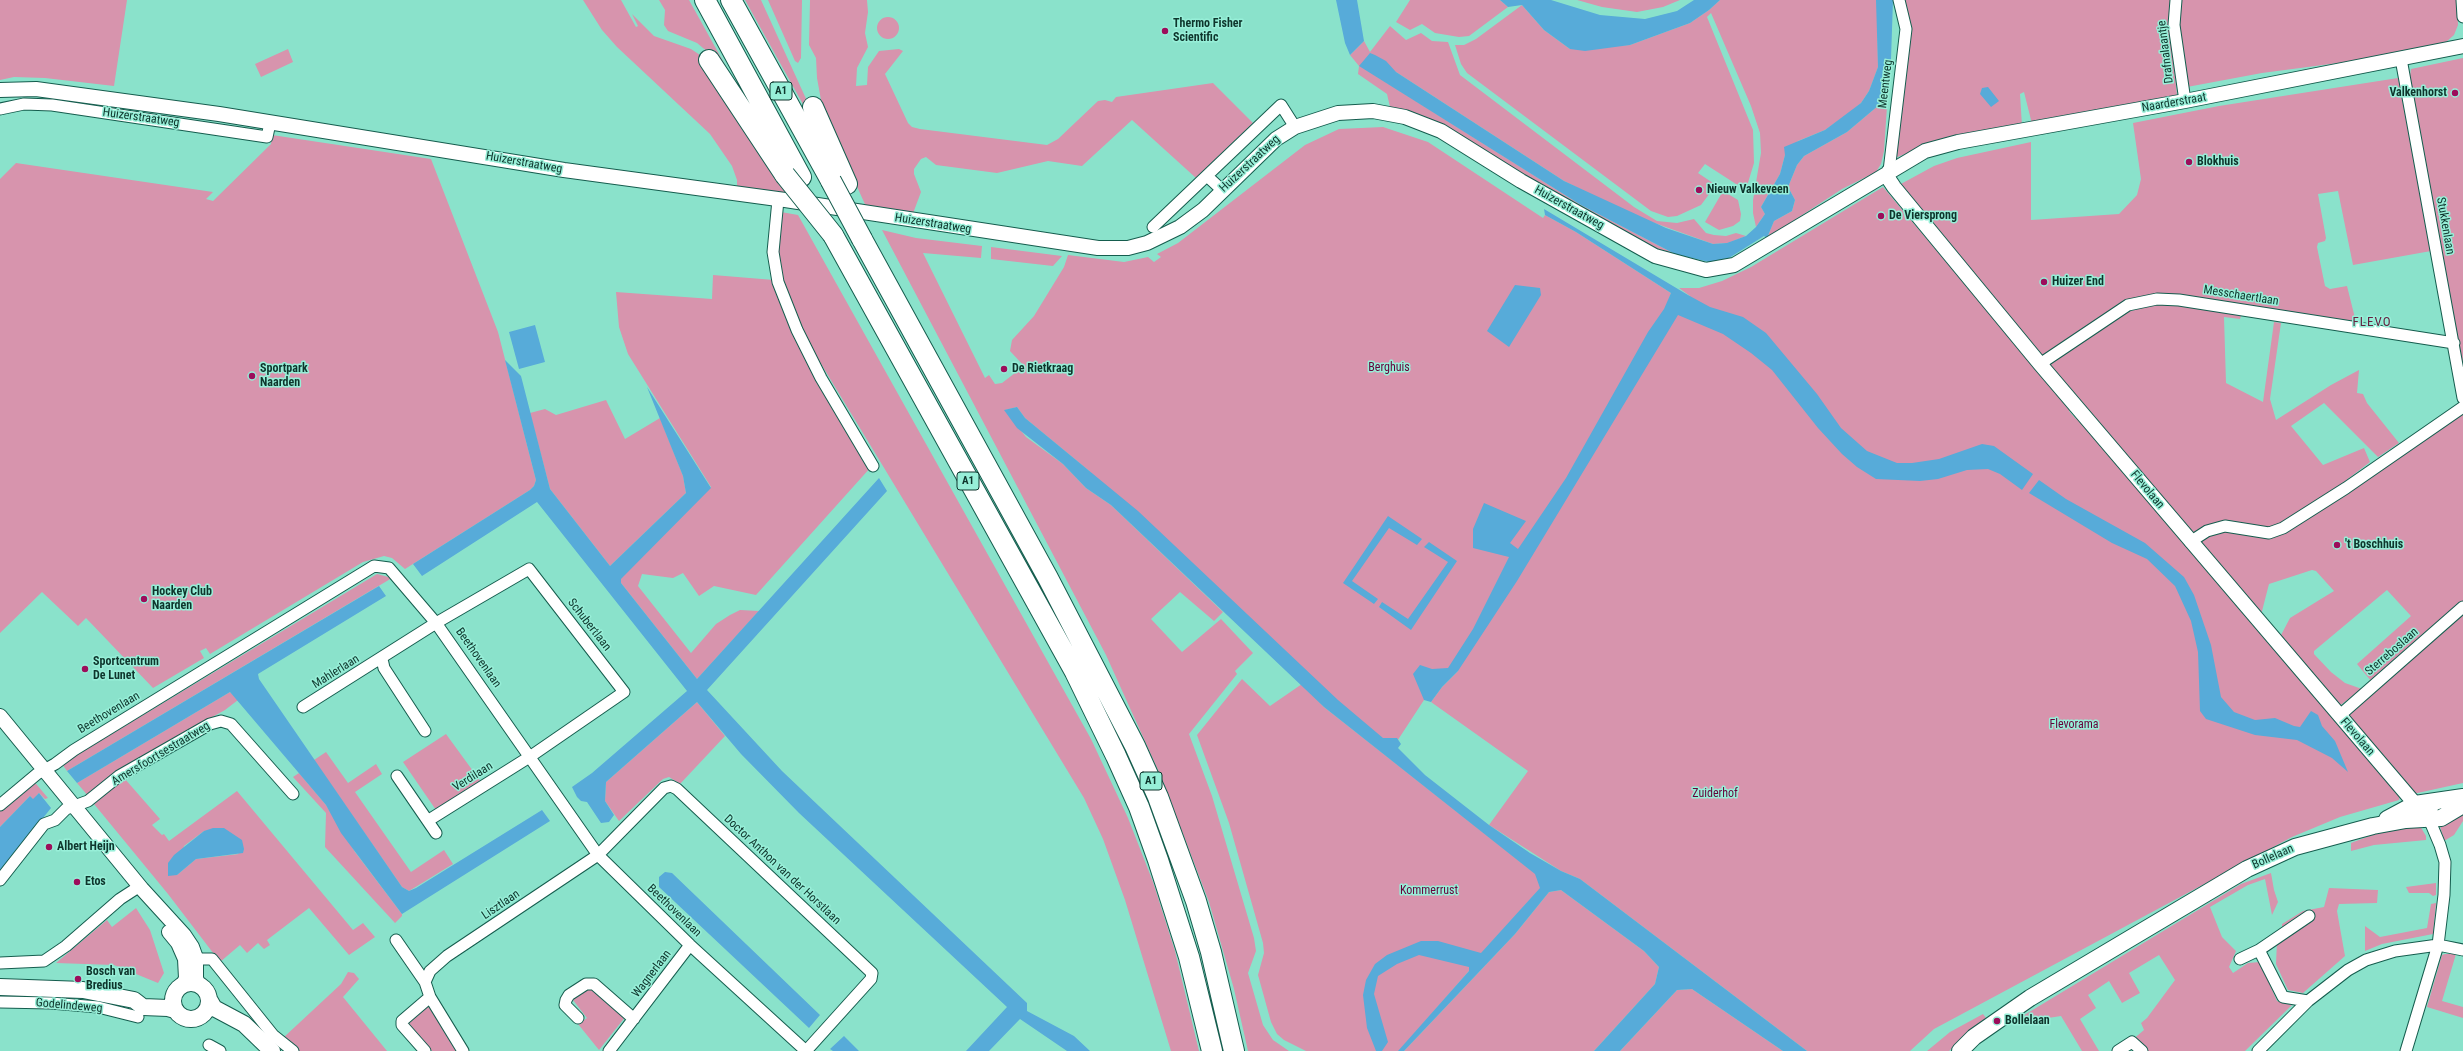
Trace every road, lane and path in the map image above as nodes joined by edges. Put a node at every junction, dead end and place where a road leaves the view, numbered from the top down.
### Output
1 (705, 0) edge
2 (731, 0) edge
3 (1899, 0) edge
4 (2176, 0) edge
5 (2462, 0) edge
6 (2463, 17) edge
7 (2463, 46) edge
8 (2401, 59) junction
9 (709, 60) dead end
10 (0, 90) edge
11 (2185, 101) junction
12 (813, 107) dead end
13 (0, 109) edge
14 (270, 123) junction
15 (1295, 128) junction
16 (1889, 171) junction
17 (793, 176) junction
18 (1208, 177) junction
19 (839, 182) junction
20 (1222, 190) junction
21 (778, 200) junction
22 (1153, 228) dead end
23 (2454, 343) junction
24 (2040, 364) junction
25 (2463, 398) edge
26 (2463, 407) edge
27 (873, 466) dead end
28 (2190, 542) junction
29 (2463, 607) edge
30 (436, 623) junction
31 (382, 659) junction
32 (304, 707) dead end
33 (0, 716) edge
34 (2339, 716) junction
35 (425, 731) dead end
36 (531, 756) junction
37 (50, 767) junction
38 (397, 776) dead end
39 (293, 794) dead end
40 (2463, 797) edge
41 (2440, 802) junction
42 (2415, 804) junction
43 (0, 805) edge
44 (2463, 805) edge
45 (74, 806) junction
46 (2429, 819) junction
47 (429, 820) junction
48 (2406, 820) junction
49 (2373, 826) junction
50 (436, 833) dead end
51 (598, 855) junction
52 (0, 880) edge
53 (141, 888) junction
54 (2309, 916) dead end
55 (396, 940) dead end
56 (690, 945) junction
57 (2438, 945) junction
58 (2259, 950) junction
59 (2463, 950) edge
60 (190, 959) junction
61 (2240, 959) dead end
62 (0, 963) edge
63 (425, 982) junction
64 (0, 987) edge
65 (185, 987) junction
66 (430, 997) junction
67 (134, 1000) junction
68 (210, 1001) junction
69 (2308, 1001) junction
70 (0, 1002) edge
71 (175, 1010) junction
72 (138, 1016) dead end
73 (202, 1016) junction
74 (578, 1018) dead end
75 (634, 1019) junction
76 (259, 1039) junction
77 (209, 1045) dead end
78 (615, 1049) edge
79 (220, 1051) edge
80 (272, 1051) edge
81 (292, 1051) edge
82 (425, 1051) edge
83 (463, 1051) edge
84 (806, 1051) edge
85 (1212, 1051) edge
86 (1234, 1051) edge
87 (1960, 1051) edge
88 (2118, 1051) edge
89 (2142, 1051) edge
90 (2258, 1051) edge
91 (2406, 1051) edge

1 - 17 highway, A1
2 - 19 highway, A1
3 - 16 street, Meentweg
4 - 11 street, Drafnalaantje
5 - 6 street
7 - 8 street, Naarderstraat
8 - 11 street, Naarderstraat
8 - 23 street, Stukkenlaan
9 - 17 highway, A1
10 - 14 street, Huizerstraatweg
11 - 16 street, Naarderstraat
12 - 19 highway, A1
13 - 14 street, Huizerstraatweg
14 - 21 street, Huizerstraatweg
15 - 16 street, Huizerstraatweg
15 - 18 street, Huizerstraatweg
15 - 20 street, Huizerstraatweg
16 - 24 street, Flevolaan
17 - 85 highway, A1, bridge
18 - 20 street
18 - 22 street, Huizerstraatweg
19 - 86 highway, A1, bridge
20 - 21 street, Huizerstraatweg
21 - 27 street
23 - 24 street, Messchaertlaan
23 - 25 street, Stukkenlaan
24 - 28 street, Flevolaan
26 - 28 street
28 - 34 street, Flevolaan
29 - 34 street, Sterreboslaan
30 - 31 street, Mahlerlaan
30 - 36 street, Beethovenlaan
30 - 36 street, Schubertlaan
30 - 37 street, Beethovenlaan
31 - 32 street, Mahlerlaan
31 - 35 street
33 - 37 street
34 - 42 street, Flevolaan
36 - 47 street, Verdilaan
36 - 51 street, Beethovenlaan
37 - 43 street, Beethovenlaan
37 - 45 street
38 - 47 street
39 - 45 street, Amersfoortsestraatweg
40 - 41 main road
41 - 42 main road
41 - 46 street
42 - 46 street, Flevolaan
42 - 48 street
42 - 49 main road, Bollelaan
44 - 46 main road, Bollelaan
45 - 52 street, Amersfoortsestraatweg
45 - 53 street
46 - 48 main road, Bollelaan
46 - 57 street, Flevolaan
47 - 50 street
48 - 49 main road, Bollelaan
49 - 87 main road, Bollelaan
51 - 56 street, Beethovenlaan
51 - 63 street, Lisztlaan
51 - 84 street, Doctor Anthon van der Horstlaan
53 - 60 street
53 - 62 street
54 - 58 street
55 - 63 street
56 - 75 street, Wagnerlaan
56 - 84 street, Beethovenlaan
57 - 59 street
57 - 69 street
57 - 91 street, Flevolaan
58 - 61 street
58 - 69 street
60 - 65 street
60 - 81 street
63 - 66 street
64 - 67 main road, Godelindeweg
65 - 67 main road, Godelindeweg
65 - 68 main road
65 - 71 main road
66 - 82 street
66 - 83 street
67 - 71 main road, Godelindeweg
68 - 73 main road
68 - 76 main road
69 - 90 street
70 - 72 street, Godelindeweg
71 - 73 main road
73 - 76 main road
74 - 75 street, Wagnerlaan
75 - 78 street, Wagnerlaan
76 - 80 main road
77 - 79 street
88 - 89 street

